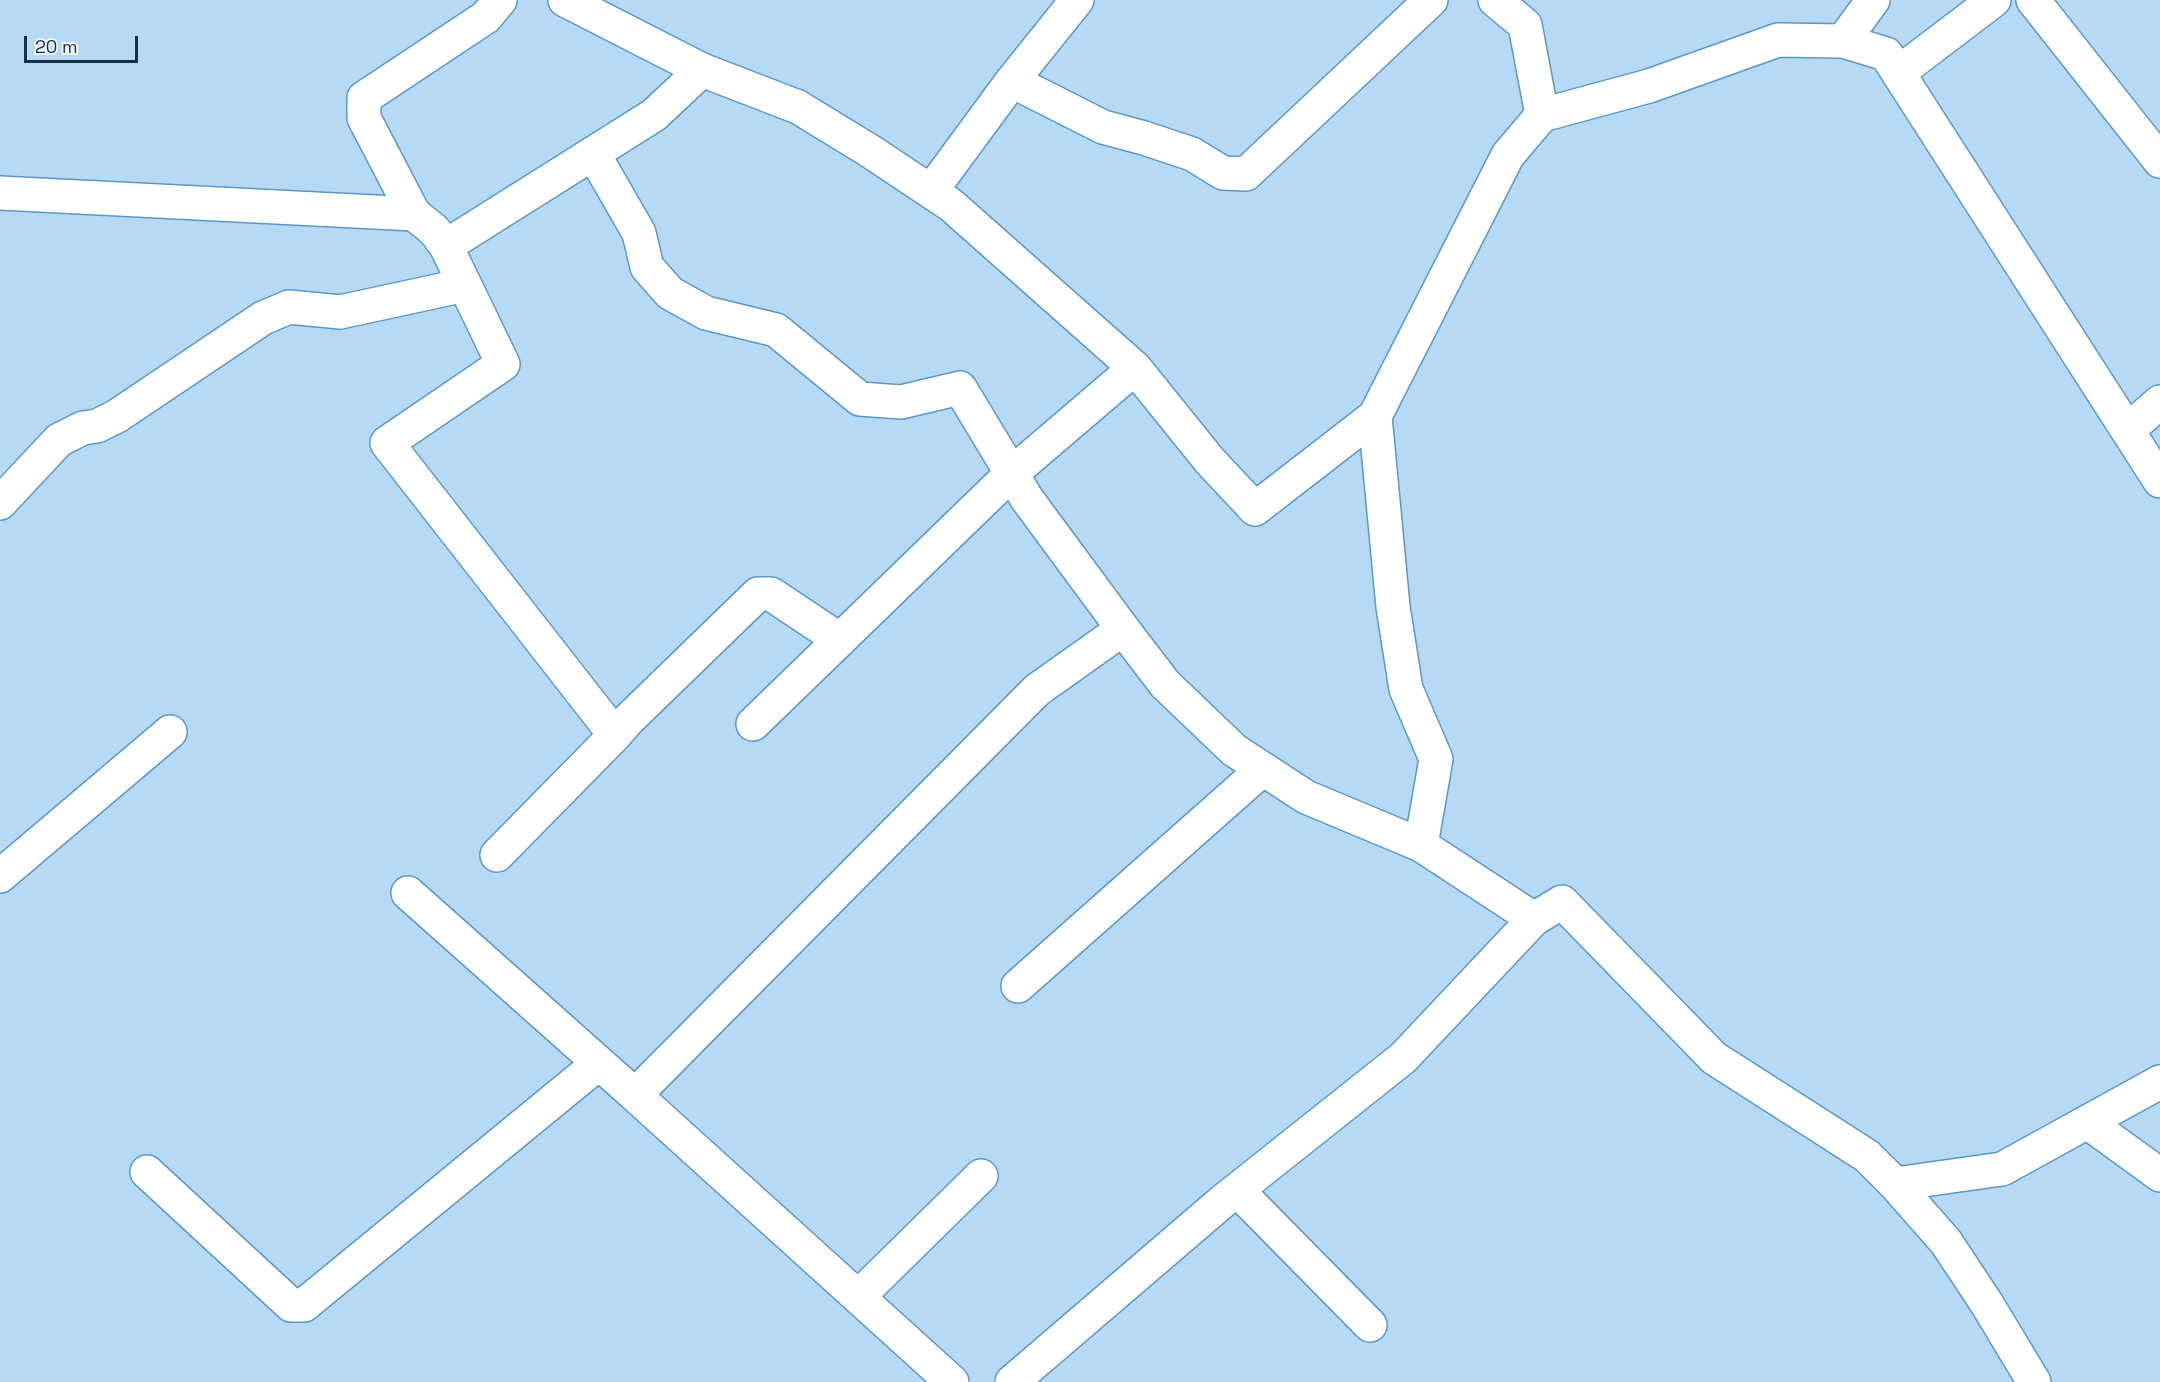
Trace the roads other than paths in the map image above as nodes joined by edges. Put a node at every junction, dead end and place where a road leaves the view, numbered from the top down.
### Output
1 (500, 0) edge
2 (566, 0) edge
3 (1077, 0) edge
4 (1431, 0) edge
5 (1495, 0) edge
6 (1873, 0) edge
7 (1994, 0) edge
8 (2033, 0) edge
9 (1843, 41) junction
10 (702, 70) junction
11 (1898, 73) junction
12 (1012, 81) junction
13 (1542, 115) junction
14 (594, 153) junction
15 (2160, 161) edge
16 (931, 191) junction
17 (0, 193) edge
18 (414, 214) junction
19 (446, 246) junction
20 (465, 285) junction
21 (1135, 368) junction
22 (2160, 402) edge
23 (1375, 416) junction
24 (2128, 430) junction
25 (1011, 474) junction
26 (2160, 481) edge
27 (0, 503) edge
28 (1123, 629) junction
29 (840, 639) junction
30 (753, 724) dead end
31 (170, 732) dead end
32 (615, 735) junction
33 (1263, 769) junction
34 (1421, 845) junction
35 (497, 855) dead end
36 (0, 876) edge
37 (408, 893) dead end
38 (1534, 919) junction
39 (1018, 986) dead end
40 (599, 1063) junction
41 (2160, 1082) edge
42 (635, 1095) junction
43 (2087, 1122) junction
44 (147, 1172) dead end
45 (2160, 1175) edge
46 (981, 1176) dead end
47 (1895, 1184) junction
48 (1237, 1190) junction
49 (858, 1297) junction
50 (1370, 1325) dead end
51 (951, 1382) edge
52 (1012, 1382) edge
53 (2034, 1382) edge

1 - 18 street
2 - 10 street
3 - 12 street
4 - 12 street
5 - 13 street
6 - 9 street
7 - 11 street
8 - 15 street
9 - 11 street
9 - 13 street
10 - 14 street
10 - 16 street
11 - 24 street
12 - 16 street
13 - 23 street
14 - 19 street
14 - 25 street
16 - 21 street
17 - 18 street
18 - 19 street
19 - 20 street
20 - 27 street
20 - 32 street
21 - 23 street
21 - 25 street
22 - 24 street
23 - 34 street
24 - 26 street
25 - 28 street
25 - 29 street
28 - 33 street
28 - 42 street
29 - 30 street
29 - 32 street
31 - 36 street
32 - 35 street
33 - 34 street
33 - 39 street
34 - 38 street
37 - 40 street
38 - 47 street
38 - 48 street
40 - 42 street
40 - 44 street
41 - 43 street
42 - 49 street
43 - 45 street
43 - 47 street
46 - 49 street
47 - 53 street
48 - 50 street
48 - 52 street
49 - 51 street

